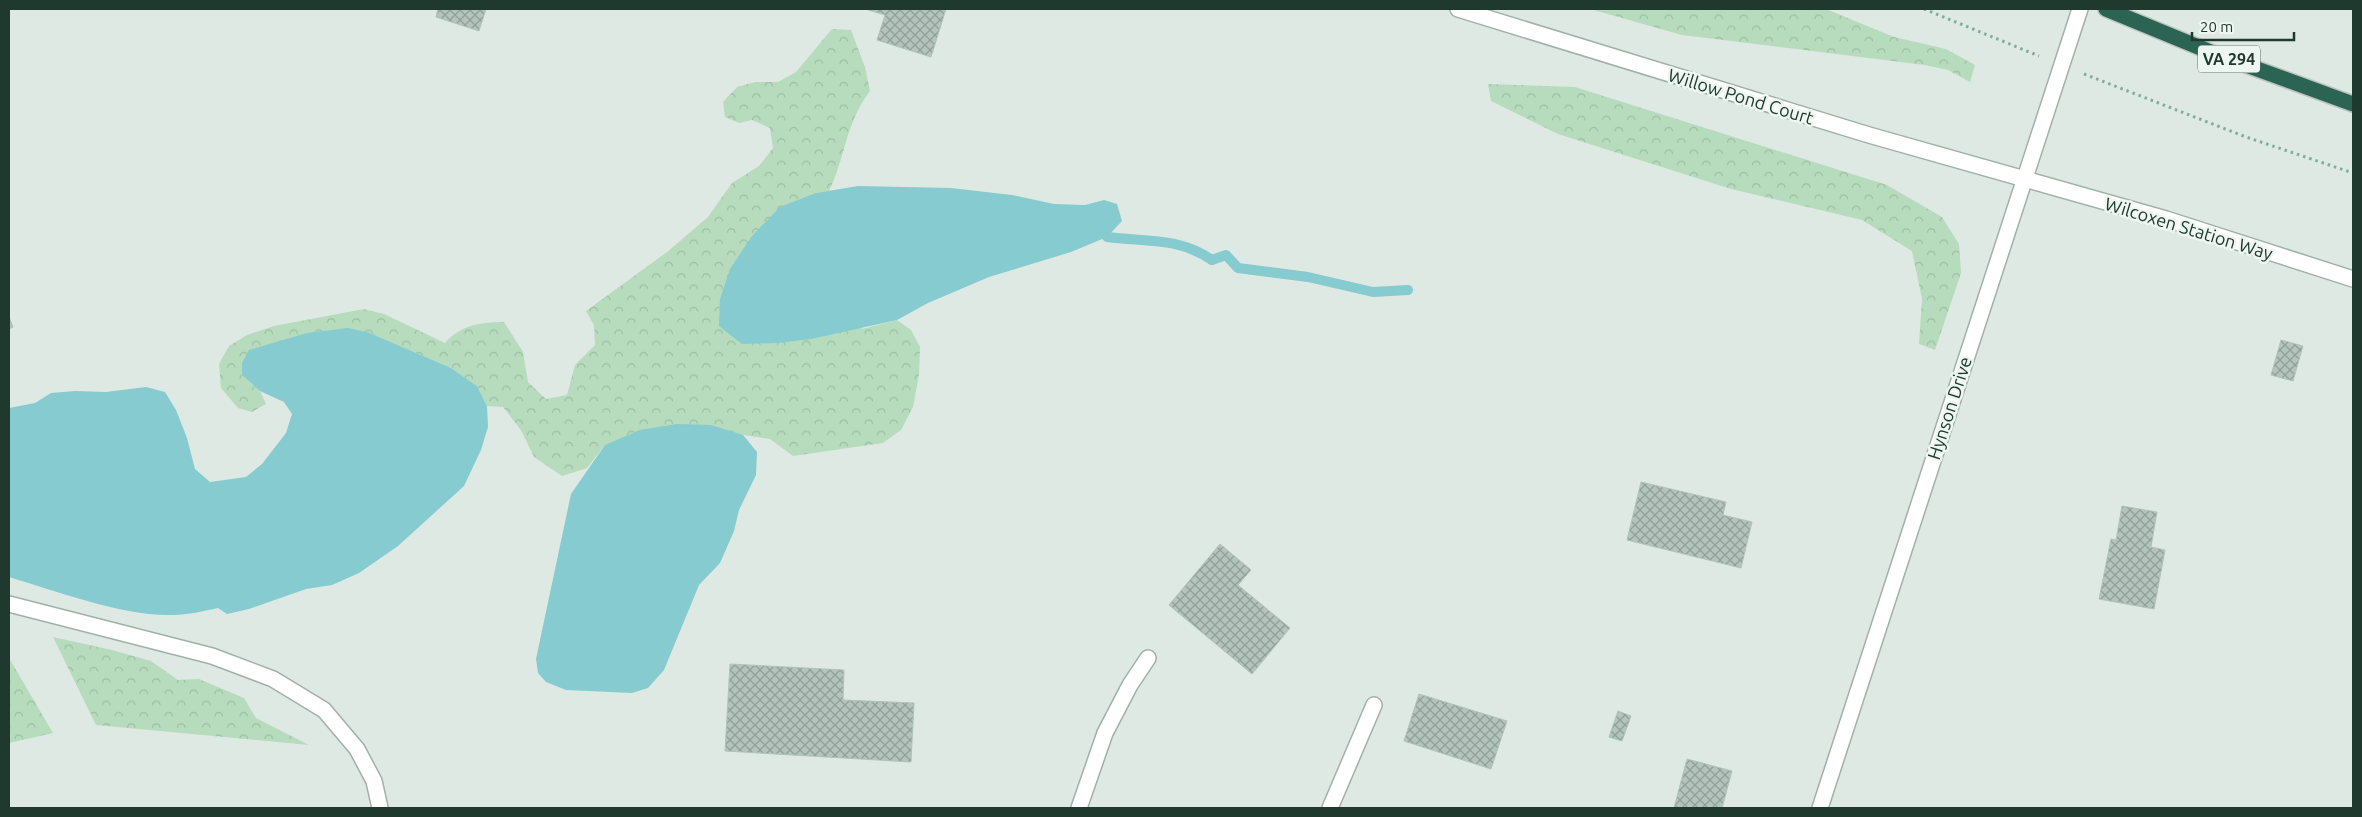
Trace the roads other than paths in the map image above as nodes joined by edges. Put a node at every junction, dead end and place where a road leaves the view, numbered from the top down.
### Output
1 (1458, 9) edge
2 (2080, 9) edge
3 (2106, 9) edge
4 (2353, 104) edge
5 (2024, 179) junction
6 (2353, 279) edge
7 (9, 604) edge
8 (1148, 658) dead end
9 (1374, 705) dead end
10 (380, 808) edge
11 (1078, 808) edge
12 (1330, 808) edge
13 (1820, 808) edge

1 - 5 street, Willow Pond Court
2 - 5 street, Hynson Drive
3 - 4 highway, VA 294
5 - 6 street, Wilcoxen Station Way
5 - 13 street, Hynson Drive
7 - 10 street
8 - 11 street
9 - 12 street

